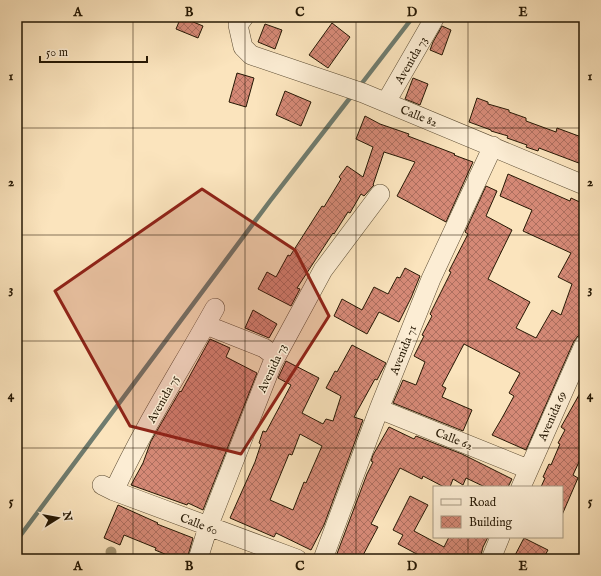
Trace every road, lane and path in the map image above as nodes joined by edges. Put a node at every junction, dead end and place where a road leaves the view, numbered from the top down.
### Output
1 (244, 17) edge
2 (435, 17) edge
3 (386, 102) junction
4 (493, 146) junction
5 (584, 185) edge
6 (380, 194) dead end
7 (215, 308) dead end
8 (206, 325) junction
9 (584, 345) edge
10 (276, 357) junction
11 (379, 409) junction
12 (528, 469) junction
13 (521, 486) edge
14 (108, 488) joint
15 (208, 527) junction
16 (500, 538) edge
17 (198, 559) edge
18 (297, 559) edge
19 (323, 559) edge
20 (490, 559) edge

1 - 3 street, Calle 82
2 - 3 street, Avenida 73
3 - 4 street, Calle 82
4 - 5 street, Calle 82
4 - 11 street, Avenida 71
6 - 10 street, Avenida 73
7 - 8 street, Avenida 75
8 - 10 street
8 - 14 street, Avenida 75
9 - 12 street, Avenida 69
10 - 15 street, Avenida 73
11 - 12 street, Calle 62
11 - 19 street, Avenida 71
12 - 13 street, Avenida 69
14 - 15 street, Calle 60
15 - 17 street, Avenida 73
15 - 18 street, Calle 60
16 - 20 street

